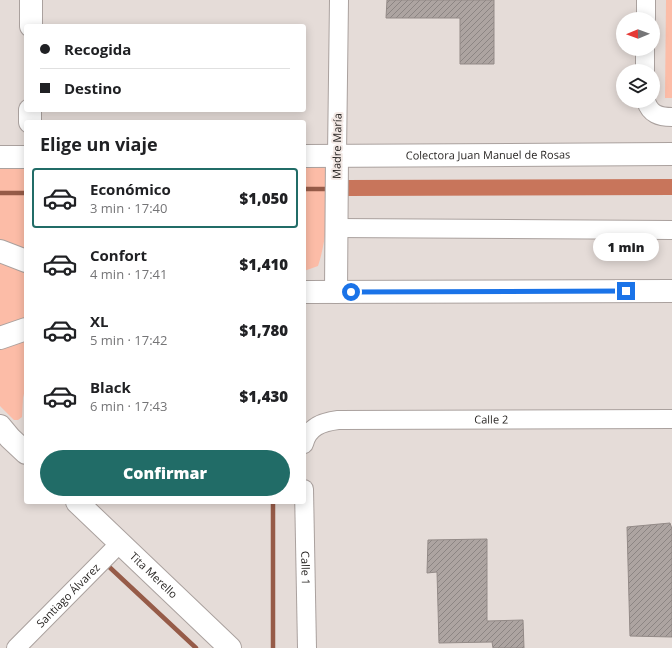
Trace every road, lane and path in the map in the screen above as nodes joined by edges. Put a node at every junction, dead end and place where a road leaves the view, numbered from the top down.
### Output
1 (31, 0) edge
2 (339, 0) edge
3 (646, 0) edge
4 (646, 12) edge
5 (31, 24) edge
6 (650, 108) edge
7 (672, 117) edge
8 (672, 154) edge
9 (306, 156) edge
10 (337, 156) junction
11 (0, 157) edge
12 (24, 157) edge
13 (336, 228) junction
14 (672, 230) edge
15 (0, 251) edge
16 (24, 260) edge
17 (672, 291) edge
18 (306, 292) edge
19 (336, 292) junction
20 (24, 330) edge
21 (0, 338) edge
22 (672, 419) edge
23 (3, 431) edge
24 (308, 437) edge
25 (24, 451) edge
26 (80, 504) edge
27 (304, 504) edge
28 (120, 543) junction
29 (16, 648) edge
30 (230, 648) edge
31 (307, 648) edge

1 - 5 main road
2 - 10 street, Madre María
3 - 4 street
6 - 7 street
8 - 10 main road, Colectora Juan Manuel de Rosas
9 - 10 main road, Colectora Juan Manuel de Rosas
10 - 13 main road, Madre María
11 - 12 main road
13 - 14 street
13 - 19 main road, Madre María
15 - 16 main road
17 - 19 main road
18 - 19 main road
20 - 21 main road
22 - 24 street, Calle 2
23 - 25 main road
26 - 28 main road, Tita Merello
27 - 31 street, Calle 1
28 - 29 street, Santiago Álvarez
28 - 30 main road, Tita Merello

